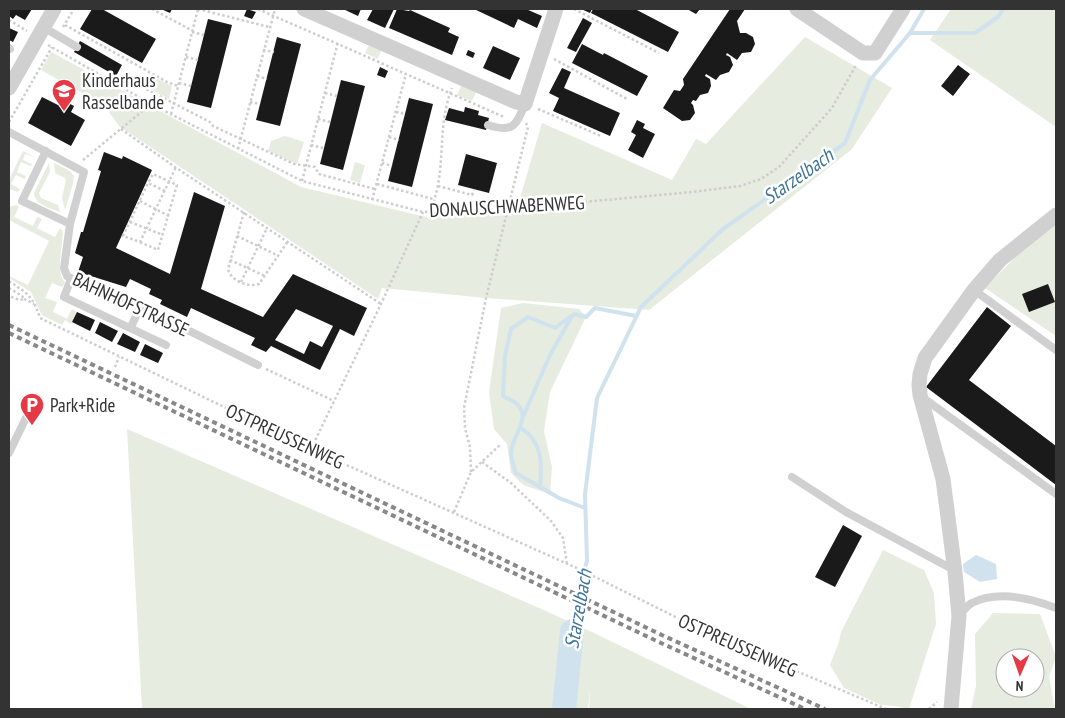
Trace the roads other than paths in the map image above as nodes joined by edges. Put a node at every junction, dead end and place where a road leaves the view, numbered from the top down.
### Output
1 (54, 9) edge
2 (304, 9) edge
3 (556, 9) edge
4 (797, 9) edge
5 (903, 9) edge
6 (40, 32) junction
7 (77, 46) dead end
8 (9, 88) edge
9 (524, 108) junction
10 (488, 125) dead end
11 (9, 132) edge
12 (46, 151) junction
13 (1056, 215) edge
14 (70, 224) junction
15 (71, 279) junction
16 (974, 290) junction
17 (140, 307) junction
18 (130, 327) junction
19 (166, 345) dead end
20 (1056, 350) edge
21 (258, 365) road end
22 (920, 395) junction
23 (36, 397) dead end
24 (9, 453) edge
25 (792, 477) dead end
26 (1056, 494) edge
27 (955, 572) junction
28 (1056, 608) edge
29 (959, 616) junction
30 (951, 708) edge

1 - 6 street
2 - 9 street
3 - 9 street
4 - 5 street
6 - 7 lane
6 - 8 street
9 - 10 lane
11 - 12 lane
12 - 14 lane, BAHNHOFSTRASSE
12 - 14 lane
13 - 16 street
14 - 15 lane, BAHNHOFSTRASSE
15 - 17 lane, BAHNHOFSTRASSE
15 - 18 lane
16 - 20 lane
16 - 22 street
17 - 18 lane
17 - 21 lane, BAHNHOFSTRASSE
18 - 19 lane
22 - 26 lane
22 - 27 street
23 - 24 lane
25 - 27 lane
27 - 29 street
28 - 29 lane
29 - 30 street

